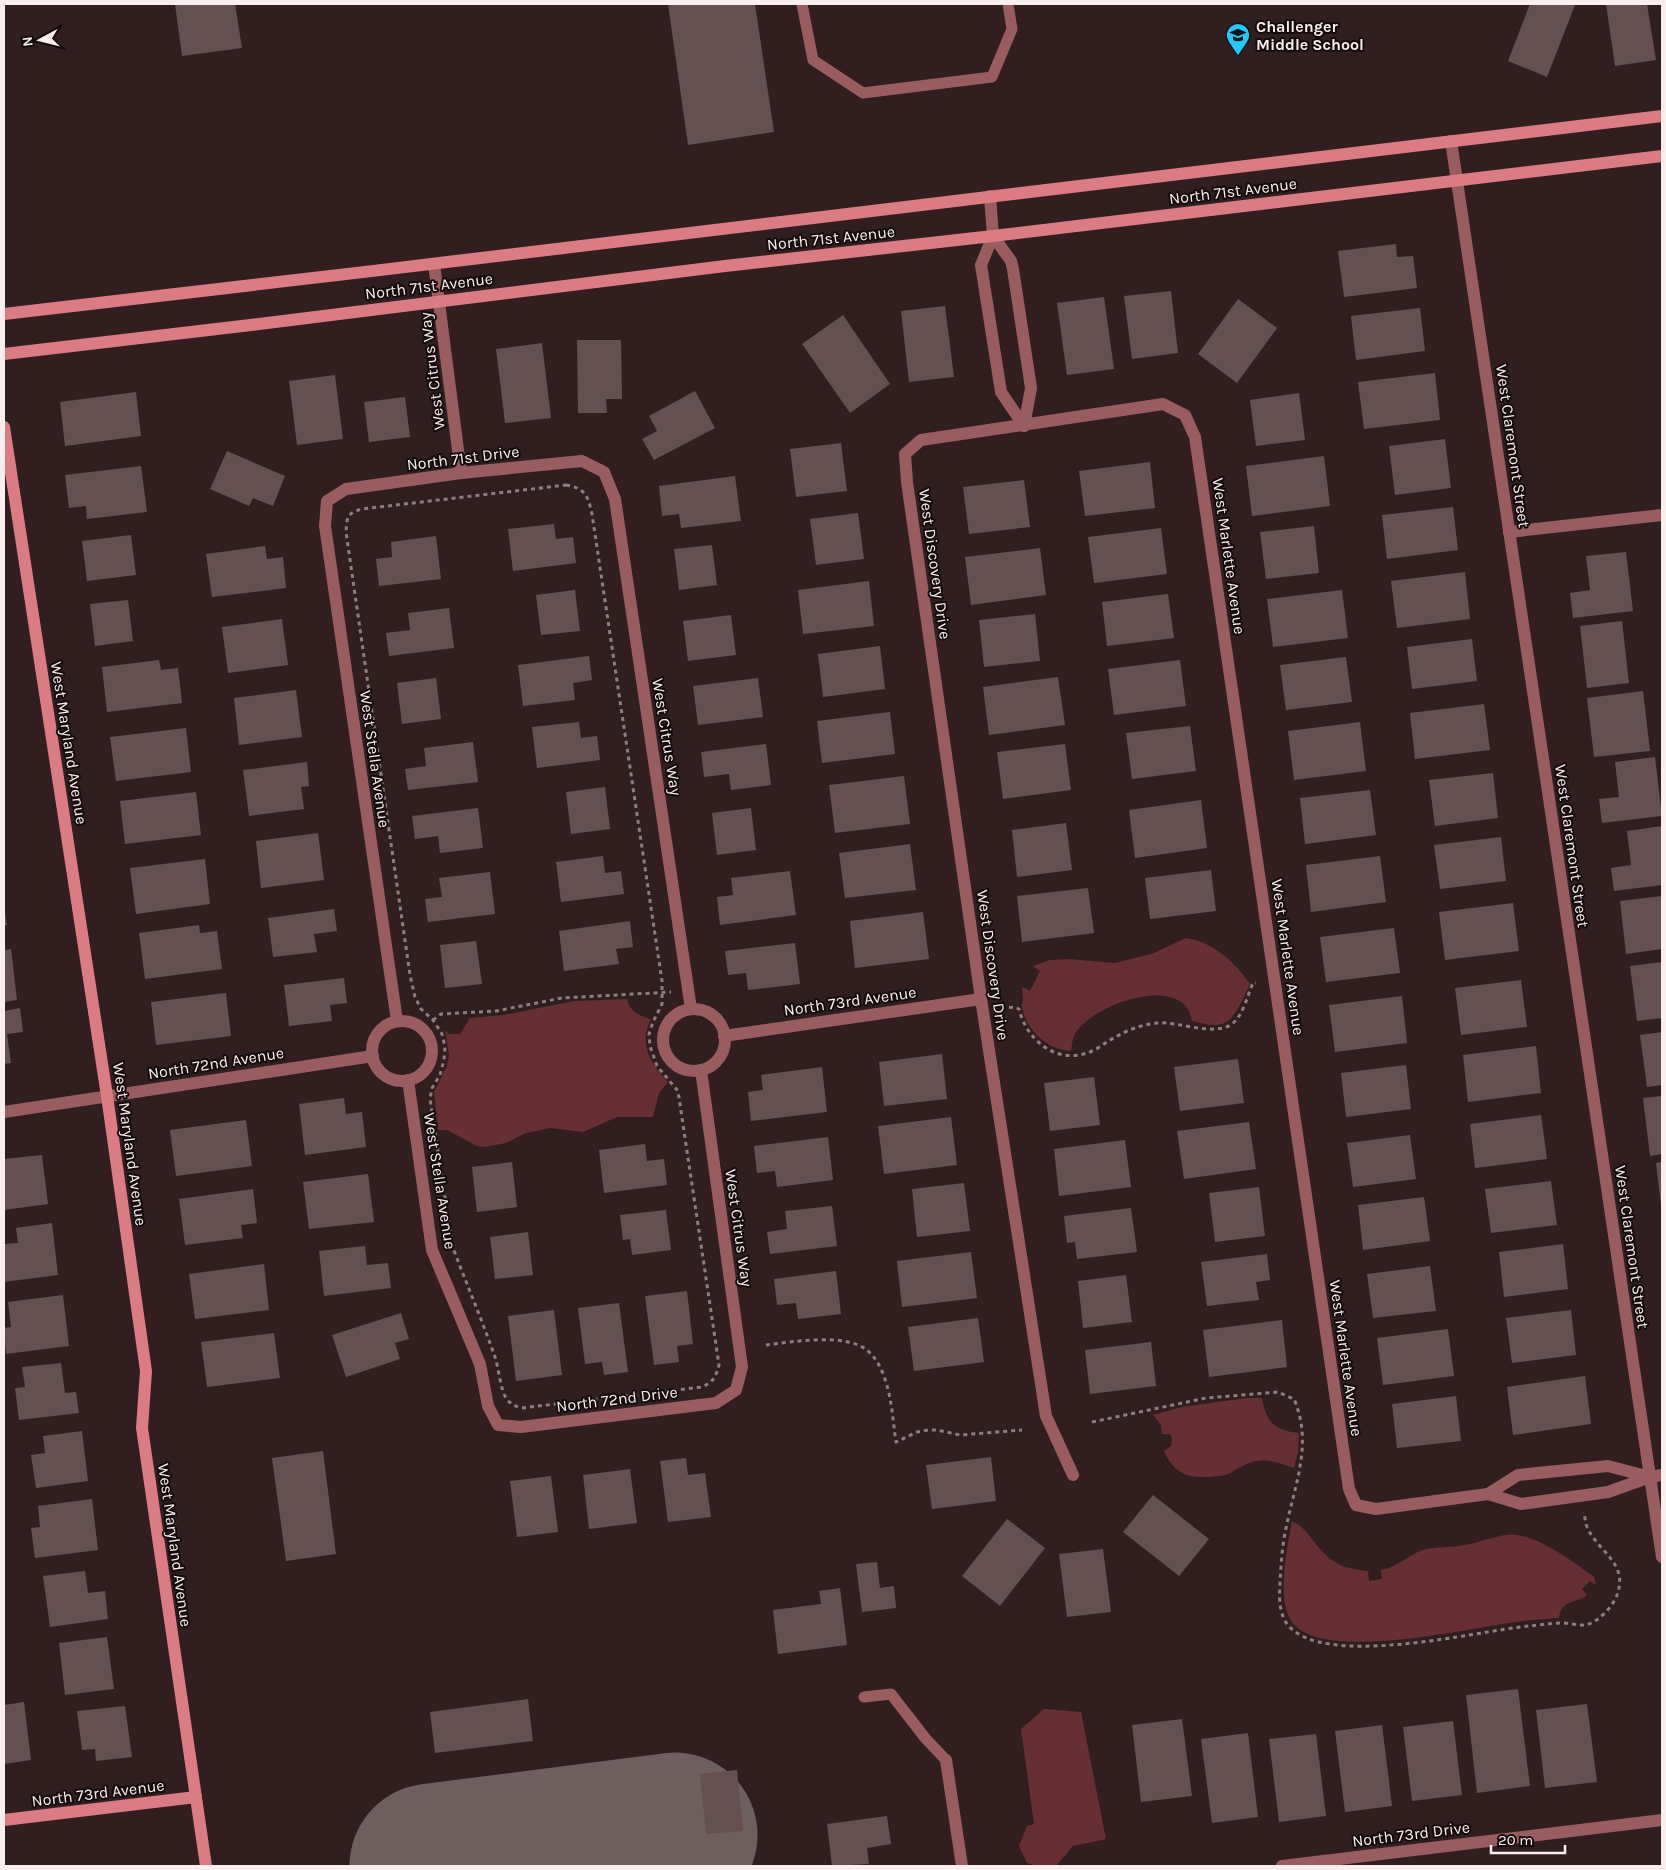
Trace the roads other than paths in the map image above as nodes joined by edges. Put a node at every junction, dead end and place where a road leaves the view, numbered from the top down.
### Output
1 (802, 4) edge
2 (1008, 4) edge
3 (1662, 116) edge
4 (1451, 141) junction
5 (1662, 156) edge
6 (1457, 181) junction
7 (990, 196) junction
8 (993, 236) junction
9 (434, 264) junction
10 (440, 302) junction
11 (4, 314) edge
12 (4, 354) edge
13 (1024, 426) junction
14 (4, 427) edge
15 (604, 472) joint
16 (461, 473) junction
17 (327, 501) joint
18 (1662, 515) edge
19 (1509, 532) junction
20 (981, 999) junction
21 (692, 1009) junction
22 (397, 1021) junction
23 (724, 1036) junction
24 (373, 1056) junction
25 (701, 1070) junction
26 (408, 1080) junction
27 (107, 1096) junction
28 (4, 1112) edge
29 (736, 1390) joint
30 (498, 1425) joint
31 (1073, 1475) dead end
32 (1656, 1476) edge
33 (1488, 1494) junction
34 (1662, 1557) edge
35 (864, 1697) dead end
36 (946, 1760) joint
37 (196, 1798) junction
38 (4, 1820) edge
39 (1662, 1820) edge
40 (206, 1866) edge
41 (962, 1866) edge
42 (1282, 1866) edge

1 - 2 lane
3 - 4 street, North 71st Avenue
4 - 6 street, West Claremont Street
4 - 7 street, North 71st Avenue
5 - 6 street, North 71st Avenue
6 - 8 street, North 71st Avenue
6 - 19 street, West Claremont Street
7 - 8 street
7 - 9 street, North 71st Avenue
8 - 10 street, North 71st Avenue
8 - 13 street
8 - 13 street
9 - 10 street, West Citrus Way
9 - 11 street, North 71st Avenue
10 - 12 street, North 71st Avenue
10 - 16 street, West Citrus Way
13 - 20 street, West Discovery Drive
13 - 33 street, West Marlette Avenue
14 - 27 street, West Maryland Avenue
15 - 16 street, North 71st Drive
15 - 21 street, West Citrus Way
16 - 17 street, North 71st Drive
17 - 22 street, West Stella Avenue
18 - 19 street
19 - 32 street, West Claremont Street
20 - 23 street, North 73rd Avenue
20 - 31 street, West Discovery Drive
21 - 23 street
21 - 25 street
22 - 24 street
22 - 26 street
23 - 25 street
24 - 26 street
24 - 27 street, North 72nd Avenue
25 - 29 street, West Citrus Way
26 - 30 street, West Stella Avenue
27 - 28 street, North 72nd Avenue
27 - 37 street, West Maryland Avenue
29 - 30 street, North 72nd Drive
32 - 33 street
32 - 33 street
32 - 34 street, West Claremont Street
35 - 36 lane
36 - 41 street
37 - 38 street, North 73rd Avenue
37 - 40 street, West Maryland Avenue
39 - 42 street, North 73rd Drive

